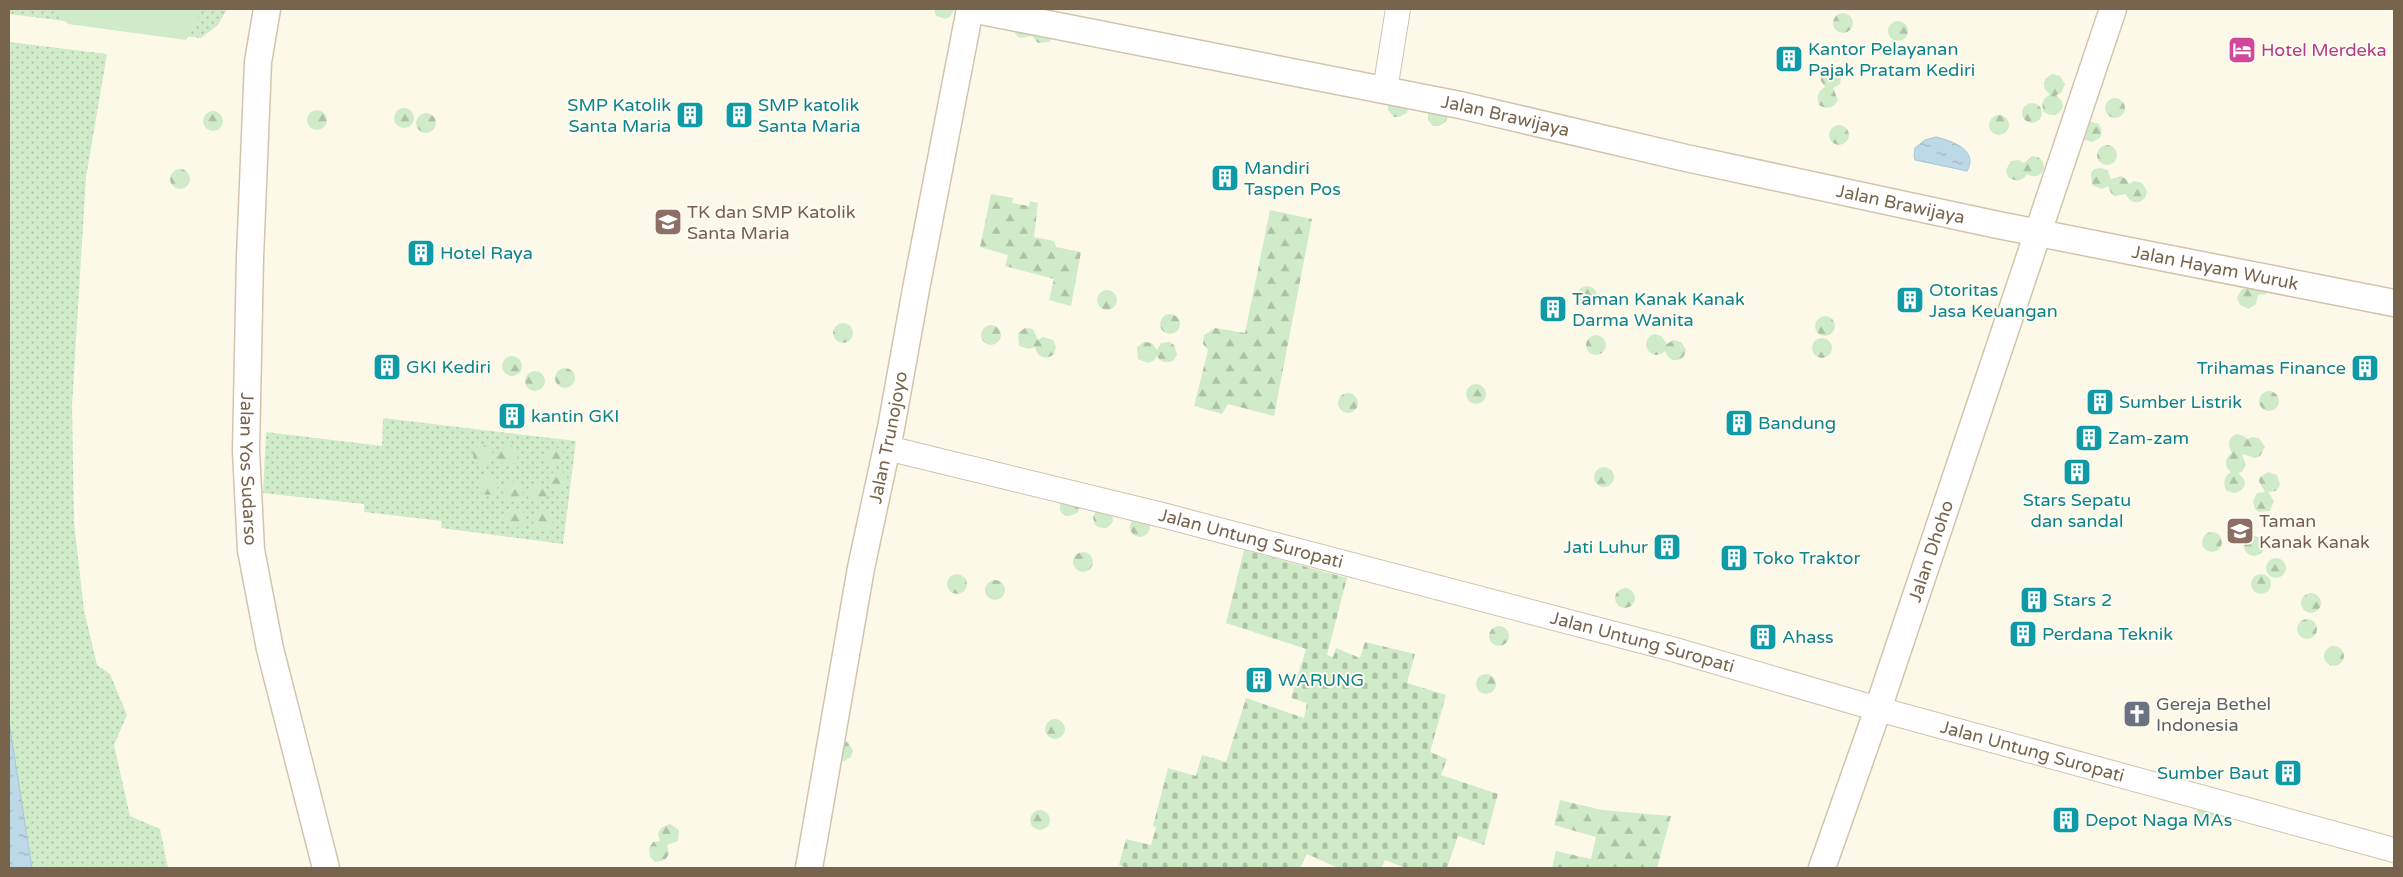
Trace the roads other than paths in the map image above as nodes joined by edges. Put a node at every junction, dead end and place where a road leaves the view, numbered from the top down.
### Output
1 (267, 9) edge
2 (971, 9) edge
3 (1398, 9) edge
4 (2114, 9) edge
5 (1385, 90) junction
6 (2037, 232) junction
7 (2394, 303) edge
8 (887, 448) junction
9 (1878, 709) junction
10 (2394, 850) edge
11 (326, 868) edge
12 (809, 868) edge
13 (1822, 868) edge

1 - 11 main road, Jalan Yos Sudarso
2 - 5 main road, Jalan Brawijaya
2 - 8 main road, Jalan Trunojoyo
3 - 5 street
4 - 6 main road, Jalan Dhoho
5 - 6 main road, Jalan Brawijaya
6 - 7 main road, Jalan Hayam Wuruk
6 - 9 main road, Jalan Dhoho
8 - 9 street, Jalan Untung Suropati
8 - 12 main road, Jalan Trunojoyo
9 - 10 street, Jalan Untung Suropati
9 - 13 main road, Jalan Dhoho

